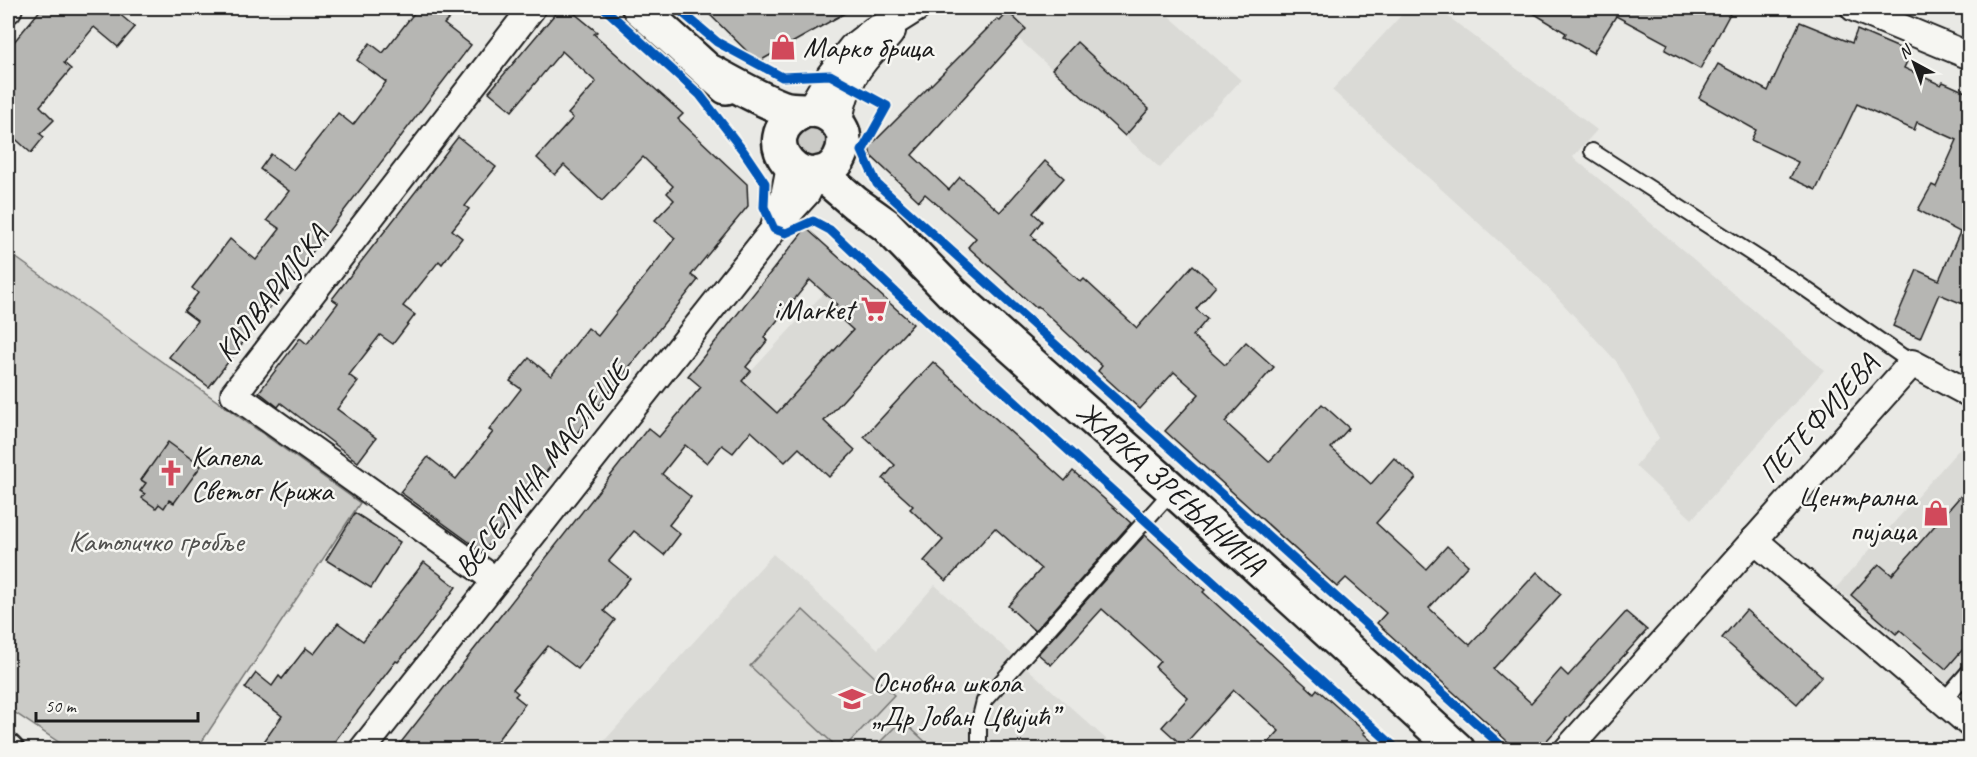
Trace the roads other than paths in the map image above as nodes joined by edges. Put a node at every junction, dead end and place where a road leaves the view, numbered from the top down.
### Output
1 (532, 8) edge
2 (639, 8) edge
3 (1854, 8) edge
4 (907, 14) edge
5 (1970, 56) edge
6 (711, 72) junction
7 (806, 111) junction
8 (842, 133) junction
9 (1592, 151) dead end
10 (802, 167) junction
11 (886, 225) junction
12 (1912, 363) junction
13 (1970, 394) edge
14 (1173, 490) junction
15 (1754, 540) junction
16 (495, 580) junction
17 (1970, 670) edge
18 (1943, 701) junction
19 (1970, 724) edge
20 (362, 750) edge
21 (979, 750) edge
22 (1458, 750) edge
23 (1567, 750) edge

1 - 16 street, КАЛВАРИЈСКА
2 - 6 main road, ЖАРКА ЗРЕЊАНИНА
3 - 5 street
4 - 7 street
4 - 8 street
6 - 7 main road, ЖАРКА ЗРЕЊАНИНА
6 - 10 main road, ЖАРКА ЗРЕЊАНИНА
7 - 8 main road, ЖАРКА ЗРЕЊАНИНА
7 - 10 main road
8 - 10 main road
8 - 11 main road, ЖАРКА ЗРЕЊАНИНА
9 - 12 lane
10 - 11 main road, ЖАРКА ЗРЕЊАНИНА
10 - 16 street, ВЕСЕЛИНА МАСЛЕШЕ
11 - 14 main road, ЖАРКА ЗРЕЊАНИНА
12 - 13 street, ПЕТЕФИЈЕВА
12 - 15 street, ПЕТЕФИЈЕВА
14 - 21 lane
14 - 22 main road, ЖАРКА ЗРЕЊАНИНА
15 - 18 street
15 - 23 street, ПЕТЕФИЈЕВА
16 - 20 street, ВЕСЕЛИНА МАСЛЕШЕ
17 - 18 lane
18 - 19 street

